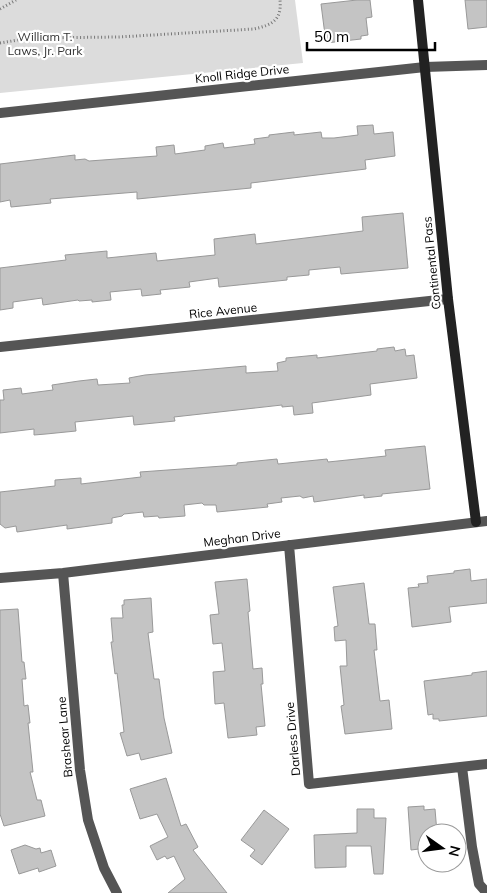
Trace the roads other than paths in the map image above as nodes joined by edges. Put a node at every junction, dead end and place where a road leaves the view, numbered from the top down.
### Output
1 (418, 0) edge
2 (487, 65) edge
3 (425, 68) junction
4 (0, 113) edge
5 (448, 299) junction
6 (0, 347) edge
7 (487, 521) edge
8 (476, 522) junction
9 (289, 545) junction
10 (63, 573) junction
11 (0, 578) edge
12 (487, 764) edge
13 (462, 767) junction
14 (117, 893) edge
15 (487, 893) edge

1 - 3 street, Continental Pass
2 - 3 street, Knoll Ridge Drive
3 - 4 street, Knoll Ridge Drive
3 - 5 street, Continental Pass
5 - 6 street, Rice Avenue
5 - 8 street, Continental Pass
7 - 8 street, Meghan Drive
8 - 9 street, Meghan Drive
9 - 10 street, Meghan Drive
9 - 13 street, Darless Drive
10 - 11 street, Meghan Drive
10 - 14 street, Brashear Lane
12 - 13 street, Darless Drive
13 - 15 street

